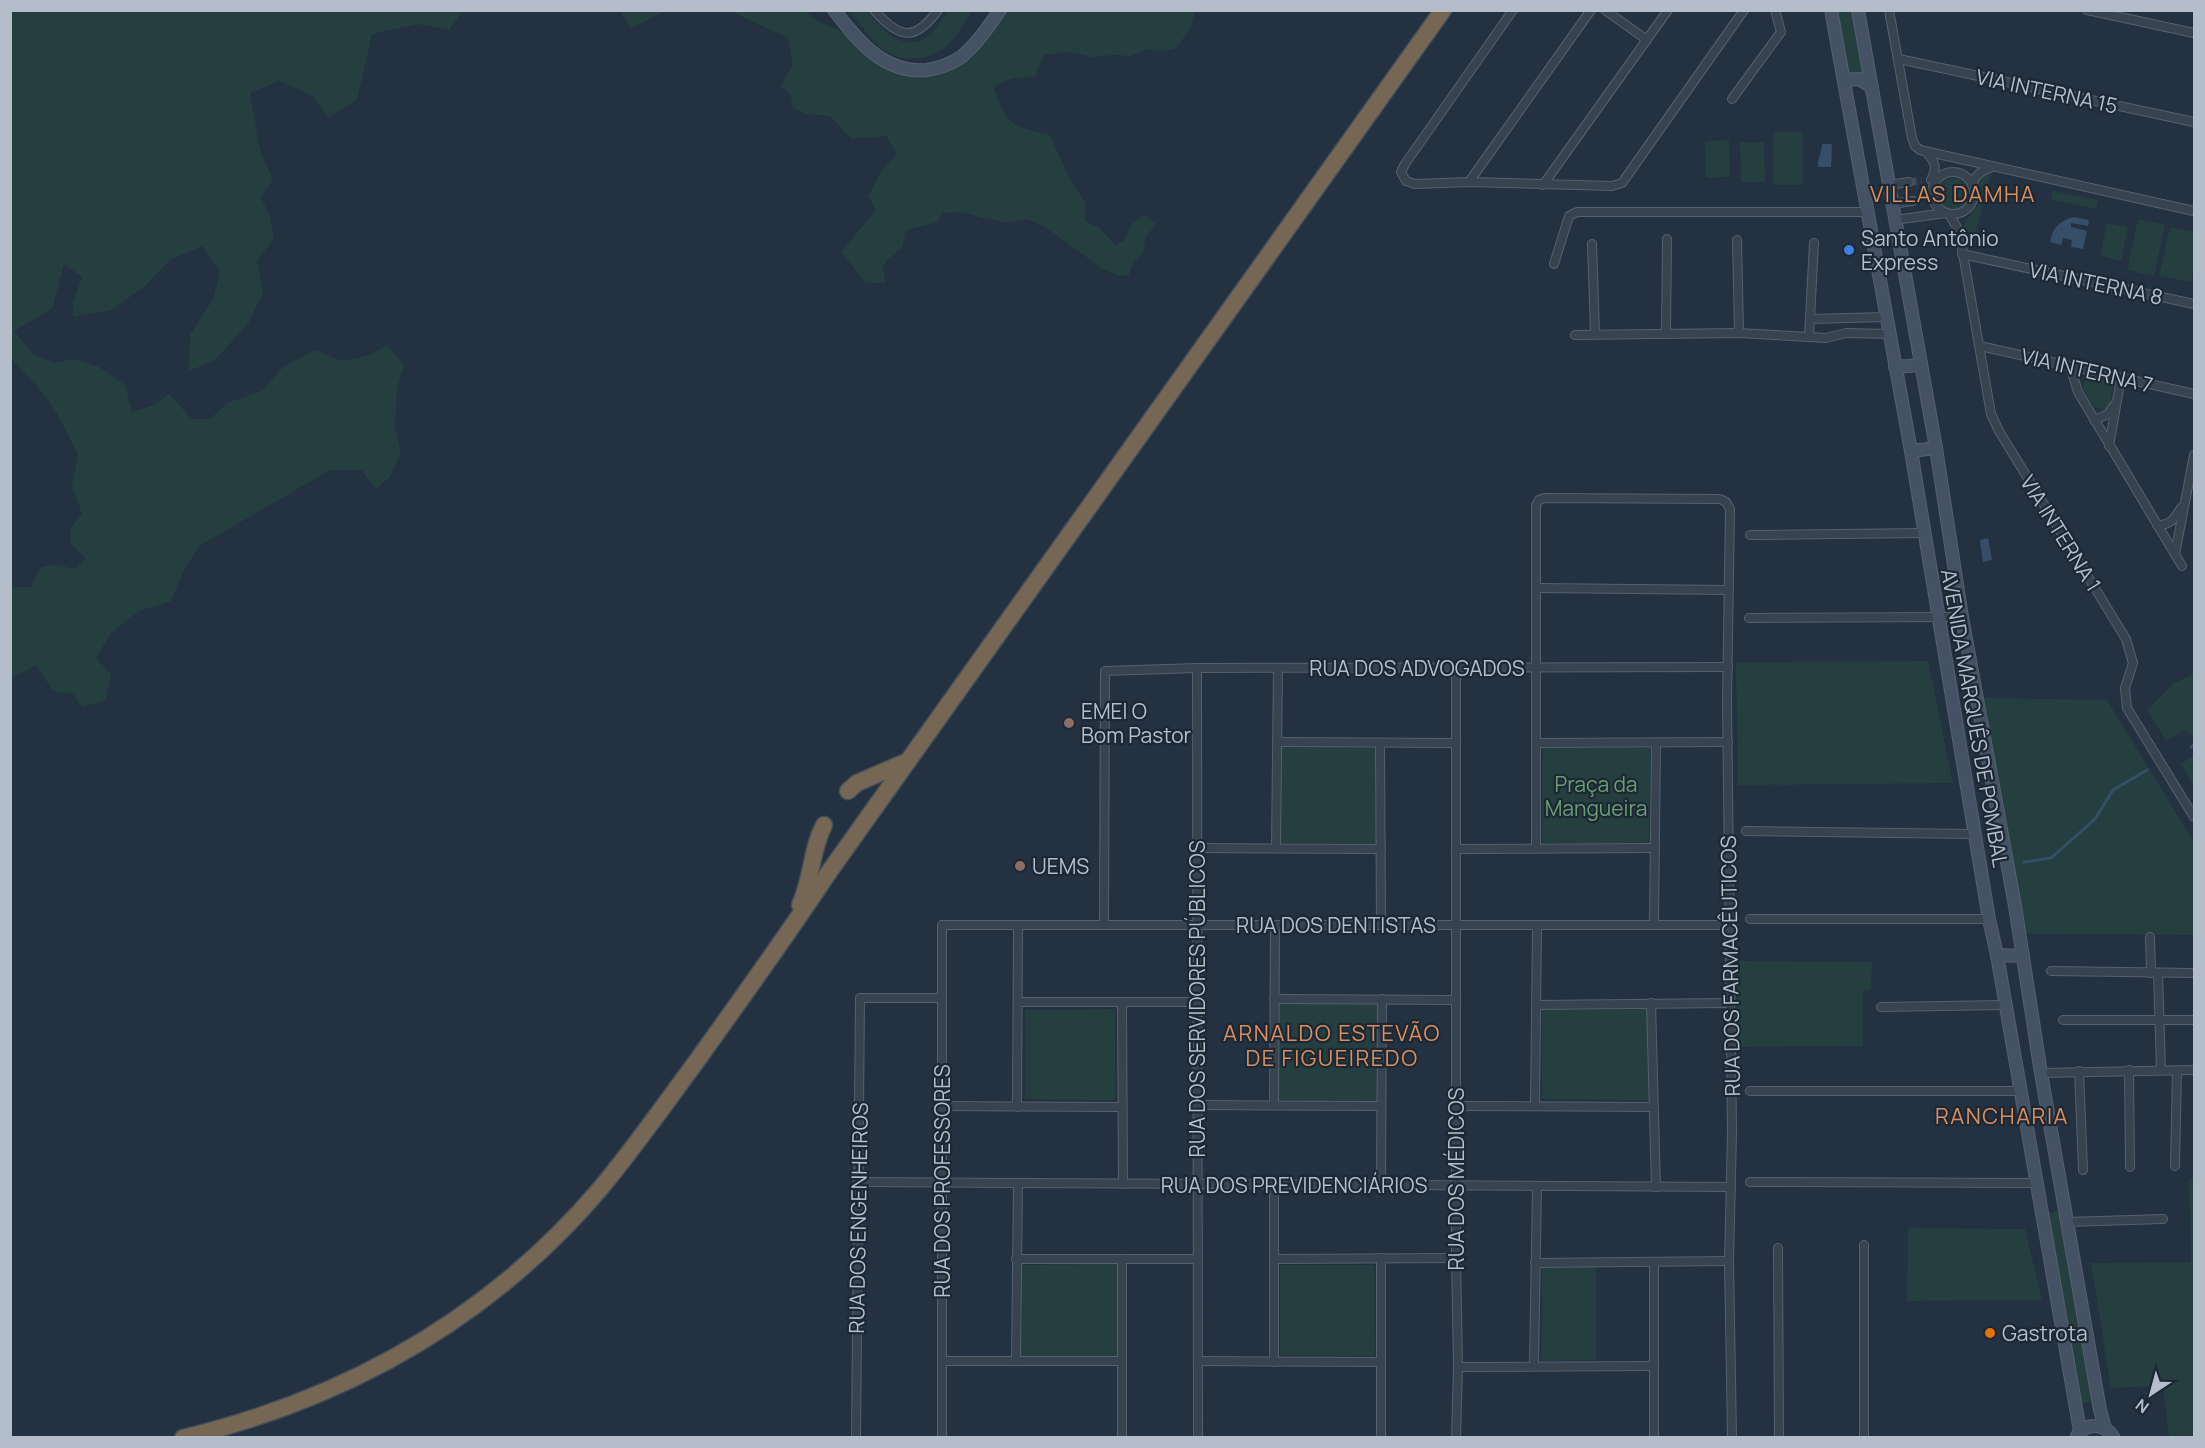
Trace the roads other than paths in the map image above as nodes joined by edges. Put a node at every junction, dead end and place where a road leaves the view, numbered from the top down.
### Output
1 (834, 10) edge
2 (874, 10) edge
3 (938, 10) edge
4 (1000, 10) edge
5 (1443, 10) edge
6 (1513, 10) edge
7 (1591, 10) edge
8 (1605, 10) edge
9 (1668, 10) edge
10 (1744, 10) edge
11 (1775, 10) edge
12 (1831, 10) edge
13 (1858, 10) edge
14 (1889, 10) edge
15 (2087, 10) edge
16 (2194, 33) edge
17 (1647, 40) junction
18 (1899, 59) junction
19 (1844, 80) junction
20 (1872, 87) junction
21 (1732, 99) dead end
22 (2194, 123) edge
23 (1927, 152) junction
24 (1948, 156) junction
25 (1971, 162) junction
26 (1992, 166) junction
27 (1948, 173) junction
28 (1930, 180) junction
29 (1469, 182) junction
30 (1909, 182) tunnel mouth
31 (1970, 182) junction
32 (1543, 185) junction
33 (1888, 185) junction
34 (1913, 201) tunnel mouth
35 (1891, 204) junction
36 (1966, 209) junction
37 (2194, 211) edge
38 (1868, 212) junction
39 (1947, 213) junction
40 (1894, 220) junction
41 (1959, 231) junction
42 (1667, 239) dead end
43 (1737, 240) dead end
44 (1814, 243) dead end
45 (1592, 244) dead end
46 (1962, 254) junction
47 (1554, 264) dead end
48 (2194, 304) edge
49 (1886, 317) junction
50 (1810, 319) junction
51 (1666, 333) junction
52 (1739, 333) junction
53 (1595, 334) junction
54 (1889, 334) junction
55 (1575, 335) dead end
56 (1809, 337) junction
57 (1980, 346) junction
58 (1921, 365) junction
59 (1895, 366) junction
60 (2070, 366) junction
61 (2121, 378) junction
62 (2194, 394) edge
63 (2117, 401) junction
64 (2094, 420) junction
65 (2109, 446) junction
66 (1936, 448) junction
67 (1911, 451) junction
68 (2194, 455) edge
69 (2184, 502) junction
70 (2157, 525) junction
71 (1924, 533) junction
72 (1750, 535) dead end
73 (2175, 554) junction
74 (2182, 566) dead end
75 (1538, 588) junction
76 (1729, 590) junction
77 (1938, 617) junction
78 (1962, 617) junction
79 (1749, 618) dead end
80 (1728, 667) junction
81 (1278, 668) junction
82 (1456, 668) junction
83 (1537, 668) junction
84 (1197, 669) junction
85 (1277, 742) junction
86 (1728, 742) junction
87 (1380, 743) junction
88 (1456, 743) junction
89 (1537, 743) junction
90 (1656, 743) junction
91 (908, 760) junction
92 (848, 791) dead end
93 (2194, 817) edge
94 (824, 825) dead end
95 (1746, 831) dead end
96 (1974, 834) junction
97 (1197, 848) junction
98 (1276, 848) junction
99 (1536, 848) junction
100 (1655, 848) junction
101 (1381, 849) junction
102 (1456, 849) junction
103 (1750, 919) dead end
104 (1989, 919) junction
105 (942, 925) joint
106 (1018, 925) junction
107 (1104, 925) junction
108 (1197, 925) junction
109 (1275, 925) junction
110 (1381, 925) junction
111 (1456, 925) junction
112 (1537, 925) junction
113 (1654, 925) junction
114 (1729, 925) junction
115 (2150, 937) dead end
116 (786, 939) junction
117 (1997, 955) junction
118 (2023, 956) junction
119 (2051, 971) dead end
120 (2155, 973) junction
121 (2194, 973) edge
122 (942, 998) junction
123 (1274, 999) junction
124 (1382, 999) junction
125 (1456, 1000) junction
126 (1018, 1002) junction
127 (1122, 1002) junction
128 (1197, 1002) junction
129 (1651, 1003) junction
130 (1729, 1003) junction
131 (1536, 1005) junction
132 (2004, 1005) junction
133 (1881, 1007) dead end
134 (2063, 1020) dead end
135 (2194, 1020) edge
136 (2160, 1021) junction
137 (2162, 1069) junction
138 (2129, 1070) junction
139 (2177, 1070) junction
140 (2194, 1070) edge
141 (2079, 1071) junction
142 (2041, 1073) junction
143 (1750, 1091) dead end
144 (2020, 1091) junction
145 (1197, 1105) junction
146 (1274, 1105) junction
147 (942, 1106) junction
148 (1381, 1106) junction
149 (1456, 1106) junction
150 (1535, 1106) junction
151 (1017, 1107) junction
152 (1122, 1107) junction
153 (1653, 1107) junction
154 (2175, 1166) dead end
155 (2130, 1167) dead end
156 (2083, 1170) dead end
157 (858, 1182) junction
158 (942, 1182) junction
159 (1750, 1182) dead end
160 (1017, 1183) junction
161 (2036, 1183) junction
162 (1123, 1184) junction
163 (1198, 1184) junction
164 (1274, 1185) junction
165 (1381, 1185) junction
166 (1456, 1186) junction
167 (1537, 1186) junction
168 (1656, 1187) junction
169 (1731, 1187) junction
170 (2063, 1203) junction
171 (2041, 1206) junction
172 (2163, 1219) dead end
173 (2067, 1222) junction
174 (1864, 1245) dead end
175 (1778, 1248) dead end
176 (1381, 1258) junction
177 (1456, 1258) junction
178 (1016, 1259) junction
179 (1122, 1259) junction
180 (1198, 1259) junction
181 (1274, 1259) junction
182 (1654, 1262) junction
183 (1729, 1262) junction
184 (1535, 1263) junction
185 (942, 1361) junction
186 (1016, 1361) junction
187 (1122, 1361) junction
188 (1198, 1361) junction
189 (1274, 1362) junction
190 (1381, 1362) junction
191 (1534, 1365) junction
192 (1458, 1366) junction
193 (1654, 1366) junction
194 (2078, 1434) edge
195 (2113, 1434) edge
196 (183, 1437) edge
197 (856, 1437) edge
198 (942, 1437) edge
199 (1122, 1437) edge
200 (1198, 1437) edge
201 (1381, 1437) edge
202 (1456, 1437) edge
203 (1654, 1437) edge
204 (1732, 1437) edge
205 (1779, 1437) edge
206 (1864, 1437) edge

1 - 4 main road
2 - 3 street
5 - 91 highway
6 - 29 street
7 - 29 street
8 - 17 street
9 - 17 street
10 - 32 street
11 - 21 street
12 - 19 main road, AVENIDA MARQUÊS DE POMBAL
13 - 20 main road, AVENIDA MARQUÊS DE POMBAL
14 - 18 street
15 - 16 street
17 - 32 street
18 - 22 street, VIA INTERNA 15
18 - 23 street
19 - 20 main road
19 - 38 main road, AVENIDA MARQUÊS DE POMBAL
20 - 33 main road, AVENIDA MARQUÊS DE POMBAL
23 - 24 street
23 - 28 street
24 - 25 street
24 - 27 street
25 - 26 street
25 - 31 street
26 - 31 street
26 - 37 street
27 - 28 street
27 - 31 street
28 - 39 street
29 - 32 street
30 - 33 street
31 - 36 street
33 - 35 main road, AVENIDA MARQUÊS DE POMBAL
34 - 35 street
35 - 40 main road, AVENIDA MARQUÊS DE POMBAL
36 - 39 street
36 - 41 street
38 - 47 street
38 - 49 main road, AVENIDA MARQUÊS DE POMBAL
39 - 40 street
39 - 41 street
40 - 58 main road, AVENIDA MARQUÊS DE POMBAL
41 - 46 street, VIA INTERNA 1
42 - 51 street
43 - 52 street
44 - 50 street
45 - 53 street
46 - 48 street, VIA INTERNA 8
46 - 57 street, VIA INTERNA 1
49 - 50 street
49 - 54 main road, AVENIDA MARQUÊS DE POMBAL
50 - 56 street
51 - 52 street
51 - 53 street
52 - 56 street
53 - 55 street
54 - 56 street
54 - 59 main road, AVENIDA MARQUÊS DE POMBAL
57 - 60 street, VIA INTERNA 7
57 - 93 street, VIA INTERNA 1
58 - 59 main road
58 - 66 main road, AVENIDA MARQUÊS DE POMBAL
59 - 67 main road, AVENIDA MARQUÊS DE POMBAL
60 - 61 street, VIA INTERNA 7
60 - 64 street
61 - 62 street, VIA INTERNA 7
61 - 63 street
63 - 64 street
63 - 65 street
64 - 65 street
65 - 70 street
66 - 67 main road
66 - 78 main road, AVENIDA MARQUÊS DE POMBAL
67 - 71 main road, AVENIDA MARQUÊS DE POMBAL
68 - 69 street
69 - 70 street
69 - 73 street
70 - 73 street
71 - 72 street
71 - 77 main road, AVENIDA MARQUÊS DE POMBAL
73 - 74 street
75 - 76 street
75 - 76 street, RUA DOS FARMACÊUTICOS
75 - 83 street
76 - 80 street, RUA DOS FARMACÊUTICOS
77 - 78 street
77 - 79 street
77 - 96 main road, AVENIDA MARQUÊS DE POMBAL
78 - 118 main road, AVENIDA MARQUÊS DE POMBAL
80 - 83 street, RUA DOS ADVOGADOS
80 - 86 street, RUA DOS FARMACÊUTICOS
81 - 82 street, RUA DOS ADVOGADOS
81 - 84 street, RUA DOS ADVOGADOS
81 - 85 street
82 - 83 street, RUA DOS ADVOGADOS
82 - 88 street, RUA DOS MÉDICOS
83 - 89 street
84 - 97 street, RUA DOS SERVIDORES PÚBLICOS
84 - 107 street, RUA DOS ADVOGADOS
85 - 87 street
85 - 98 street
86 - 90 street
86 - 114 street, RUA DOS FARMACÊUTICOS
87 - 88 street
87 - 101 street
88 - 102 street, RUA DOS MÉDICOS
89 - 90 street
89 - 99 street
90 - 100 street
91 - 92 highway
91 - 116 highway
94 - 116 highway
95 - 96 street
96 - 104 main road, AVENIDA MARQUÊS DE POMBAL
97 - 98 street
97 - 108 street, RUA DOS SERVIDORES PÚBLICOS
98 - 101 street
99 - 100 street
99 - 102 street
100 - 113 street
101 - 110 street
102 - 111 street, RUA DOS MÉDICOS
103 - 104 street
104 - 117 main road, AVENIDA MARQUÊS DE POMBAL
105 - 106 street, RUA DOS DENTISTAS
105 - 122 street, RUA DOS PROFESSORES
106 - 107 street, RUA DOS DENTISTAS
106 - 126 street
107 - 108 street, RUA DOS DENTISTAS
108 - 109 street, RUA DOS DENTISTAS
108 - 128 street, RUA DOS SERVIDORES PÚBLICOS
109 - 110 street, RUA DOS DENTISTAS
109 - 123 street
110 - 111 street, RUA DOS DENTISTAS
111 - 112 street, RUA DOS DENTISTAS
111 - 125 street, RUA DOS MÉDICOS
112 - 113 street, RUA DOS DENTISTAS
112 - 131 street
113 - 114 street, RUA DOS DENTISTAS
114 - 130 street, RUA DOS FARMACÊUTICOS
115 - 120 street
116 - 196 highway
117 - 118 main road
117 - 132 main road, AVENIDA MARQUÊS DE POMBAL
118 - 142 main road, AVENIDA MARQUÊS DE POMBAL
119 - 120 street
120 - 121 street
120 - 136 street
122 - 147 street, RUA DOS PROFESSORES
122 - 157 street, RUA DOS ENGENHEIROS
123 - 124 street
123 - 146 street
124 - 125 street
124 - 148 street
125 - 149 street, RUA DOS MÉDICOS
126 - 127 street
126 - 151 street
127 - 128 street
127 - 152 street
128 - 145 street, RUA DOS SERVIDORES PÚBLICOS
129 - 130 street
129 - 131 street
129 - 153 street
130 - 169 street, RUA DOS FARMACÊUTICOS
131 - 150 street
132 - 133 street
132 - 144 main road, AVENIDA MARQUÊS DE POMBAL
134 - 136 street
135 - 136 street
136 - 137 street
137 - 138 street
137 - 139 street
138 - 141 street
138 - 155 street
139 - 140 street
139 - 154 street
141 - 142 street
141 - 156 street
142 - 170 main road, AVENIDA MARQUÊS DE POMBAL
143 - 144 street
144 - 161 main road, AVENIDA MARQUÊS DE POMBAL
145 - 146 street
145 - 163 street, RUA DOS SERVIDORES PÚBLICOS
146 - 148 street
147 - 151 street
147 - 158 street, RUA DOS PROFESSORES
148 - 165 street
149 - 150 street
149 - 166 street, RUA DOS MÉDICOS
150 - 153 street
151 - 152 street
152 - 162 street
153 - 168 street
157 - 158 street, RUA DOS PREVIDENCIÁRIOS
157 - 197 street, RUA DOS ENGENHEIROS
158 - 160 street, RUA DOS PREVIDENCIÁRIOS
158 - 185 street, RUA DOS PROFESSORES
159 - 161 street
160 - 162 street, RUA DOS PREVIDENCIÁRIOS
160 - 178 street
161 - 171 main road, AVENIDA MARQUÊS DE POMBAL
162 - 163 street, RUA DOS PREVIDENCIÁRIOS
163 - 164 street, RUA DOS PREVIDENCIÁRIOS
163 - 180 street, RUA DOS SERVIDORES PÚBLICOS
164 - 165 street, RUA DOS PREVIDENCIÁRIOS
164 - 181 street
165 - 166 street, RUA DOS PREVIDENCIÁRIOS
166 - 167 street, RUA DOS PREVIDENCIÁRIOS
166 - 177 street, RUA DOS MÉDICOS
167 - 168 street, RUA DOS PREVIDENCIÁRIOS
167 - 184 street
168 - 169 street, RUA DOS PREVIDENCIÁRIOS
169 - 183 street, RUA DOS FARMACÊUTICOS
170 - 171 main road
170 - 173 main road, AVENIDA MARQUÊS DE POMBAL
171 - 194 main road, AVENIDA MARQUÊS DE POMBAL
172 - 173 street
173 - 195 main road, AVENIDA MARQUÊS DE POMBAL
174 - 206 street
175 - 205 street
176 - 177 street
176 - 181 street
176 - 190 street
177 - 192 street, RUA DOS MÉDICOS
178 - 179 street
178 - 186 street
179 - 180 street
179 - 187 street
180 - 188 street, RUA DOS SERVIDORES PÚBLICOS
181 - 189 street
182 - 183 street
182 - 184 street
182 - 193 street
183 - 204 street, RUA DOS FARMACÊUTICOS
184 - 191 street
185 - 186 street
185 - 198 street, RUA DOS PROFESSORES
186 - 187 street
187 - 199 street
188 - 189 street
188 - 200 street, RUA DOS SERVIDORES PÚBLICOS
189 - 190 street
190 - 201 street
191 - 192 street
191 - 193 street
192 - 202 street, RUA DOS MÉDICOS
193 - 203 street
194 - 195 main road

